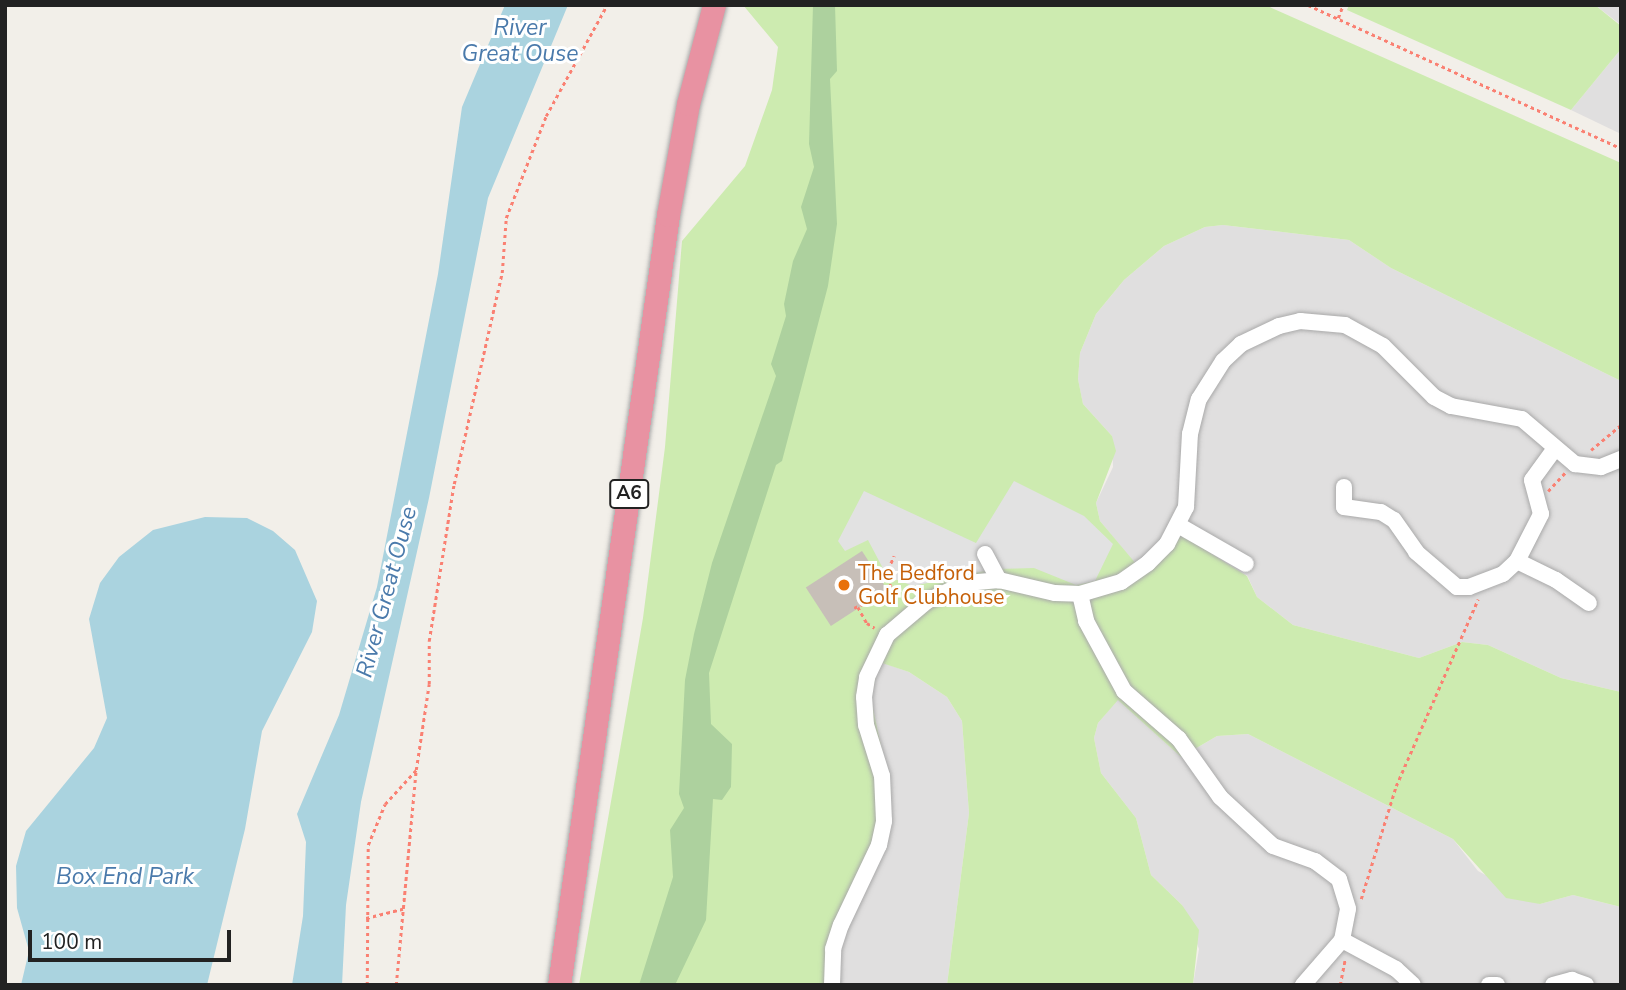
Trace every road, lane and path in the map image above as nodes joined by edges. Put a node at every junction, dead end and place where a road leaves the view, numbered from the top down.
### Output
1 (607, 5) edge
2 (714, 5) edge
3 (1308, 5) edge
4 (1343, 5) edge
5 (1338, 18) junction
6 (1621, 148) edge
7 (1555, 448) junction
8 (1621, 459) edge
9 (1344, 487) dead end
10 (1178, 526) junction
11 (985, 554) dead end
12 (894, 556) dead end
13 (1517, 561) junction
14 (1246, 564) dead end
15 (1489, 578) junction
16 (999, 580) junction
17 (1080, 594) junction
18 (1589, 603) dead end
19 (887, 635) junction
20 (416, 770) junction
21 (1359, 905) dead end
22 (403, 909) junction
23 (365, 919) junction
24 (1345, 942) junction
25 (367, 985) edge
26 (396, 985) edge
27 (559, 985) edge
28 (832, 985) edge
29 (1303, 985) edge
30 (1340, 985) edge
31 (1413, 985) edge
32 (1489, 985) edge
33 (1497, 985) edge
34 (1553, 985) edge
35 (1586, 985) edge

1 - 20 path
2 - 27 highway, A6
3 - 5 path
4 - 5 path
5 - 6 path
7 - 8 street
7 - 10 street
7 - 13 street
9 - 15 street
10 - 14 street
10 - 17 street
11 - 16 street
12 - 19 path
13 - 15 street
13 - 18 street
15 - 21 path
16 - 17 street
16 - 19 street
17 - 24 street
19 - 28 street
20 - 22 path
20 - 23 path
22 - 23 path
22 - 26 path
23 - 25 path
24 - 29 street
24 - 30 path
24 - 31 street
32 - 33 street
34 - 35 street

